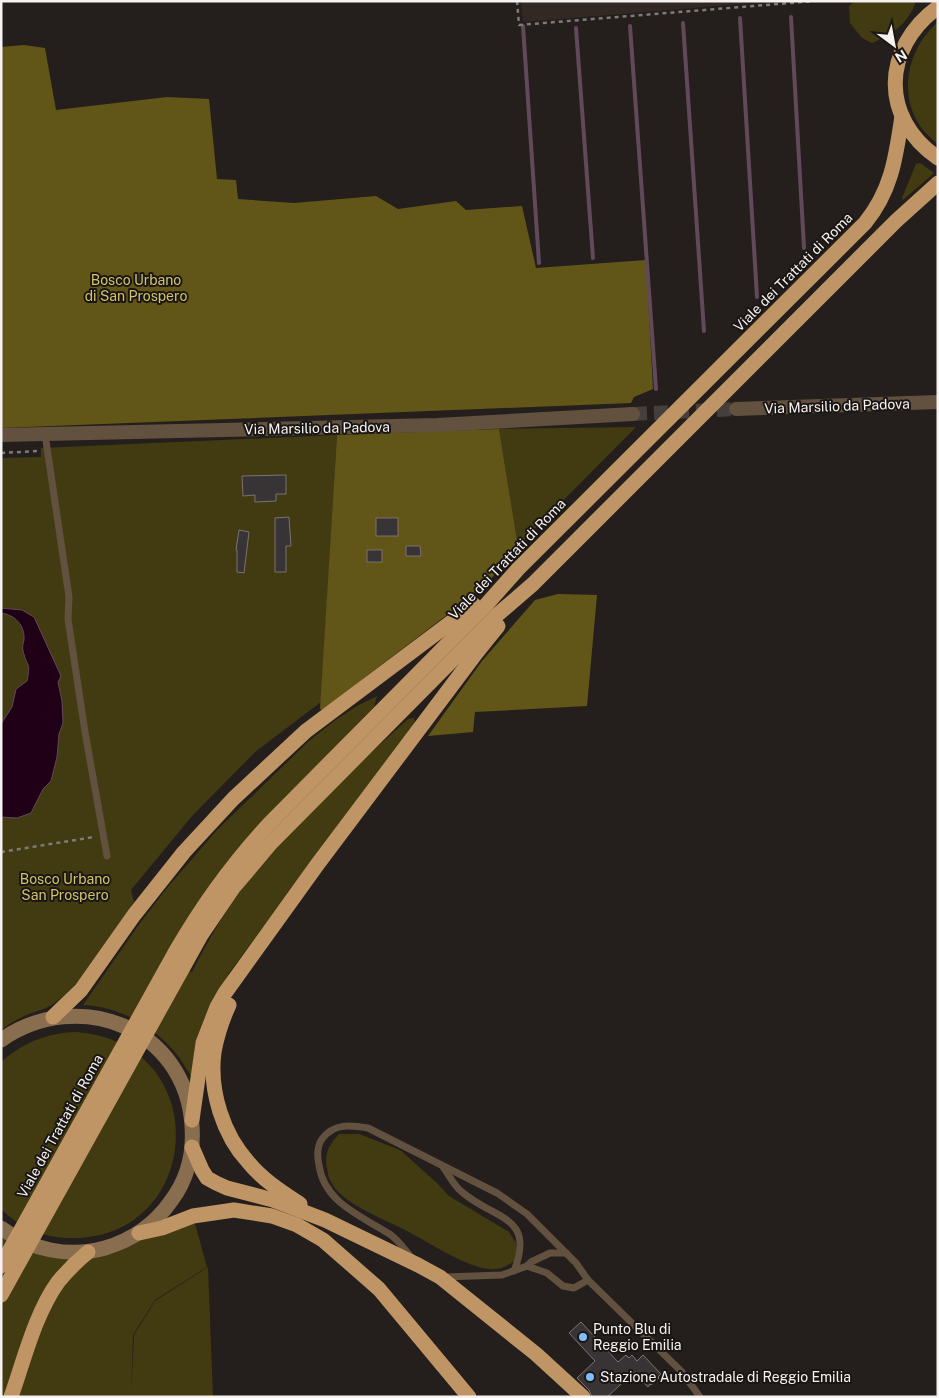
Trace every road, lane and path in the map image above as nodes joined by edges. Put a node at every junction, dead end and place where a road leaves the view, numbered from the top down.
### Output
1 (517, 1) edge
2 (815, 1) edge
3 (930, 8) edge
4 (902, 116) junction
5 (938, 158) edge
6 (938, 183) edge
7 (938, 402) edge
8 (736, 409) tunnel mouth
9 (633, 414) tunnel mouth
10 (44, 434) junction
11 (1, 435) edge
12 (47, 450) junction
13 (1, 453) edge
14 (518, 569) junction
15 (533, 584) junction
16 (104, 835) junction
17 (1, 852) edge
18 (107, 856) dead end
19 (292, 901) junction
20 (182, 954) junction
21 (53, 1017) junction
22 (1, 1040) edge
23 (192, 1120) junction
24 (192, 1147) junction
25 (441, 1164) junction
26 (325, 1220) junction
27 (1, 1228) edge
28 (138, 1233) junction
29 (88, 1252) junction
30 (566, 1253) junction
31 (418, 1265) junction
32 (1, 1266) edge
33 (527, 1266) junction
34 (514, 1271) junction
35 (440, 1277) junction
36 (588, 1280) junction
37 (1, 1295) edge
38 (11, 1397) edge
39 (469, 1397) edge
40 (583, 1397) edge
41 (700, 1397) edge

1 - 2 path
3 - 4 highway
4 - 5 highway
4 - 14 highway, Viale dei Trattati di Roma
6 - 15 highway, Viale dei Trattati di Roma
7 - 8 street, Via Marsilio da Padova
9 - 10 street, Via Marsilio da Padova
10 - 11 street, Via Marsilio da Padova
10 - 12 lane
12 - 13 path
12 - 16 lane
14 - 20 highway, Viale dei Trattati di Roma
14 - 21 highway
15 - 19 highway
15 - 20 highway, Viale dei Trattati di Roma
16 - 17 path
16 - 18 lane
19 - 23 highway
19 - 26 highway
20 - 32 highway, Viale dei Trattati di Roma
20 - 37 highway, Viale dei Trattati di Roma
21 - 22 street
21 - 23 street
23 - 24 street
24 - 26 highway
24 - 28 street
25 - 30 lane
25 - 31 lane
25 - 34 lane
26 - 31 highway
27 - 29 street
28 - 29 street
28 - 39 highway
29 - 38 highway
30 - 33 lane
30 - 36 lane
31 - 35 highway
33 - 34 lane
33 - 36 lane
34 - 35 lane
35 - 40 highway
36 - 41 lane

